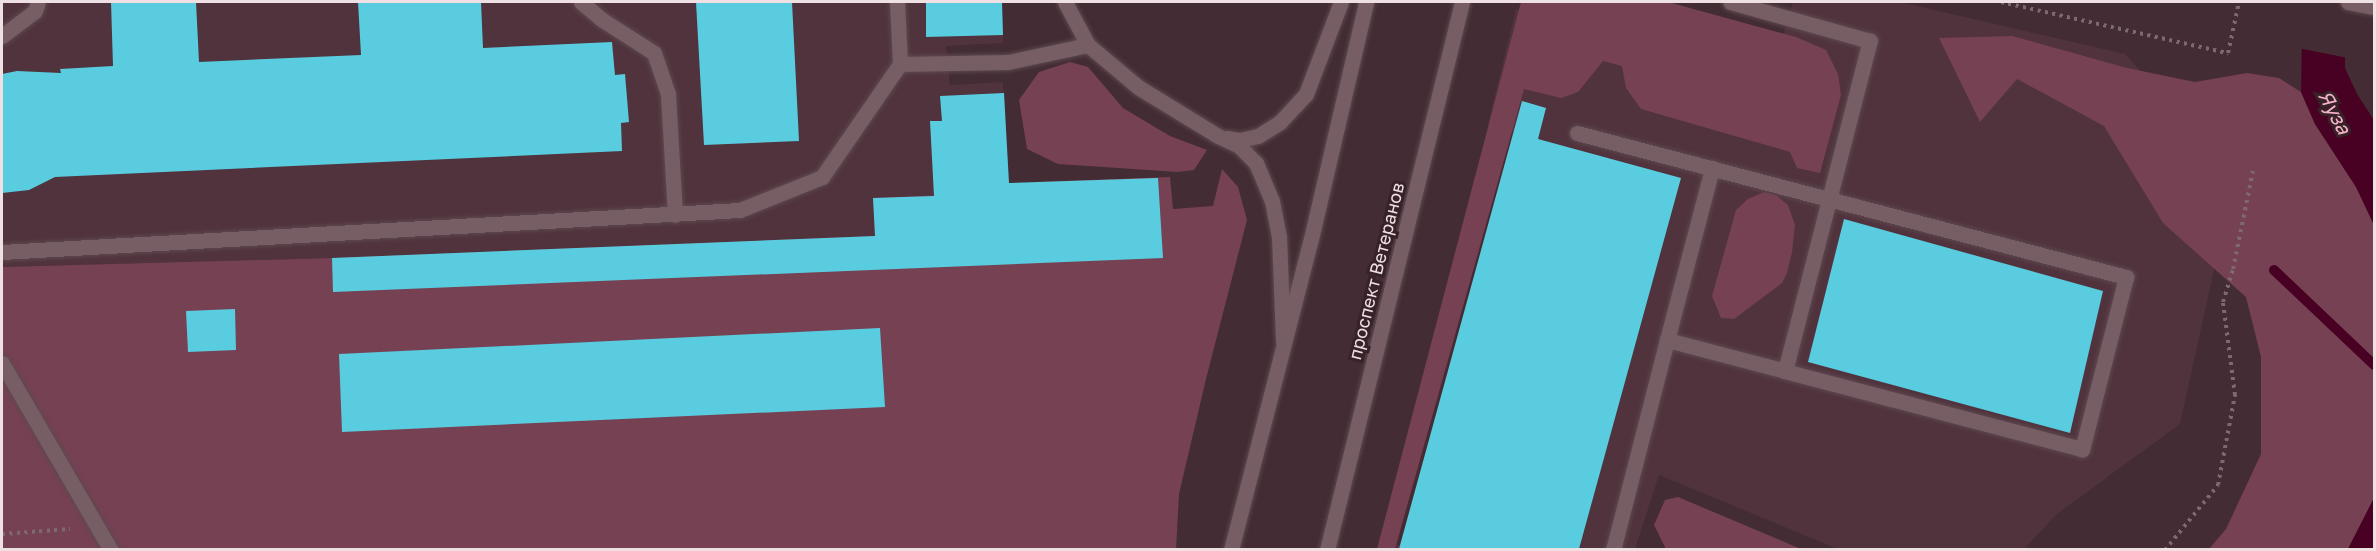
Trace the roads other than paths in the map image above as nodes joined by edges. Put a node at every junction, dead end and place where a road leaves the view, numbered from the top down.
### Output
1 (38, 2) edge
2 (581, 2) edge
3 (897, 2) edge
4 (1065, 2) edge
5 (1341, 2) edge
6 (1366, 2) edge
7 (1462, 2) edge
8 (1730, 2) edge
9 (2348, 2) edge
10 (2374, 7) edge
11 (2, 36) edge
12 (1088, 45) junction
13 (900, 64) junction
14 (1577, 133) dead end
15 (1218, 136) junction
16 (1712, 168) junction
17 (1829, 199) junction
18 (675, 215) junction
19 (2, 252) edge
20 (1667, 340) junction
21 (1283, 343) junction
22 (2, 363) edge
23 (1785, 371) junction
24 (111, 549) edge
25 (1231, 549) edge
26 (1327, 549) edge
27 (1613, 549) edge

1 - 11 main road
2 - 18 main road
3 - 13 main road
4 - 12 main road
5 - 15 main road
6 - 21 main road
7 - 26 main road, проспект Ветеранов
8 - 17 main road
9 - 10 main road
12 - 13 main road
12 - 15 main road
13 - 18 main road
14 - 16 main road
15 - 21 main road
16 - 17 main road
16 - 20 main road
17 - 23 main road
17 - 23 main road
18 - 19 main road
20 - 23 main road
20 - 27 main road
21 - 25 main road
22 - 24 main road

